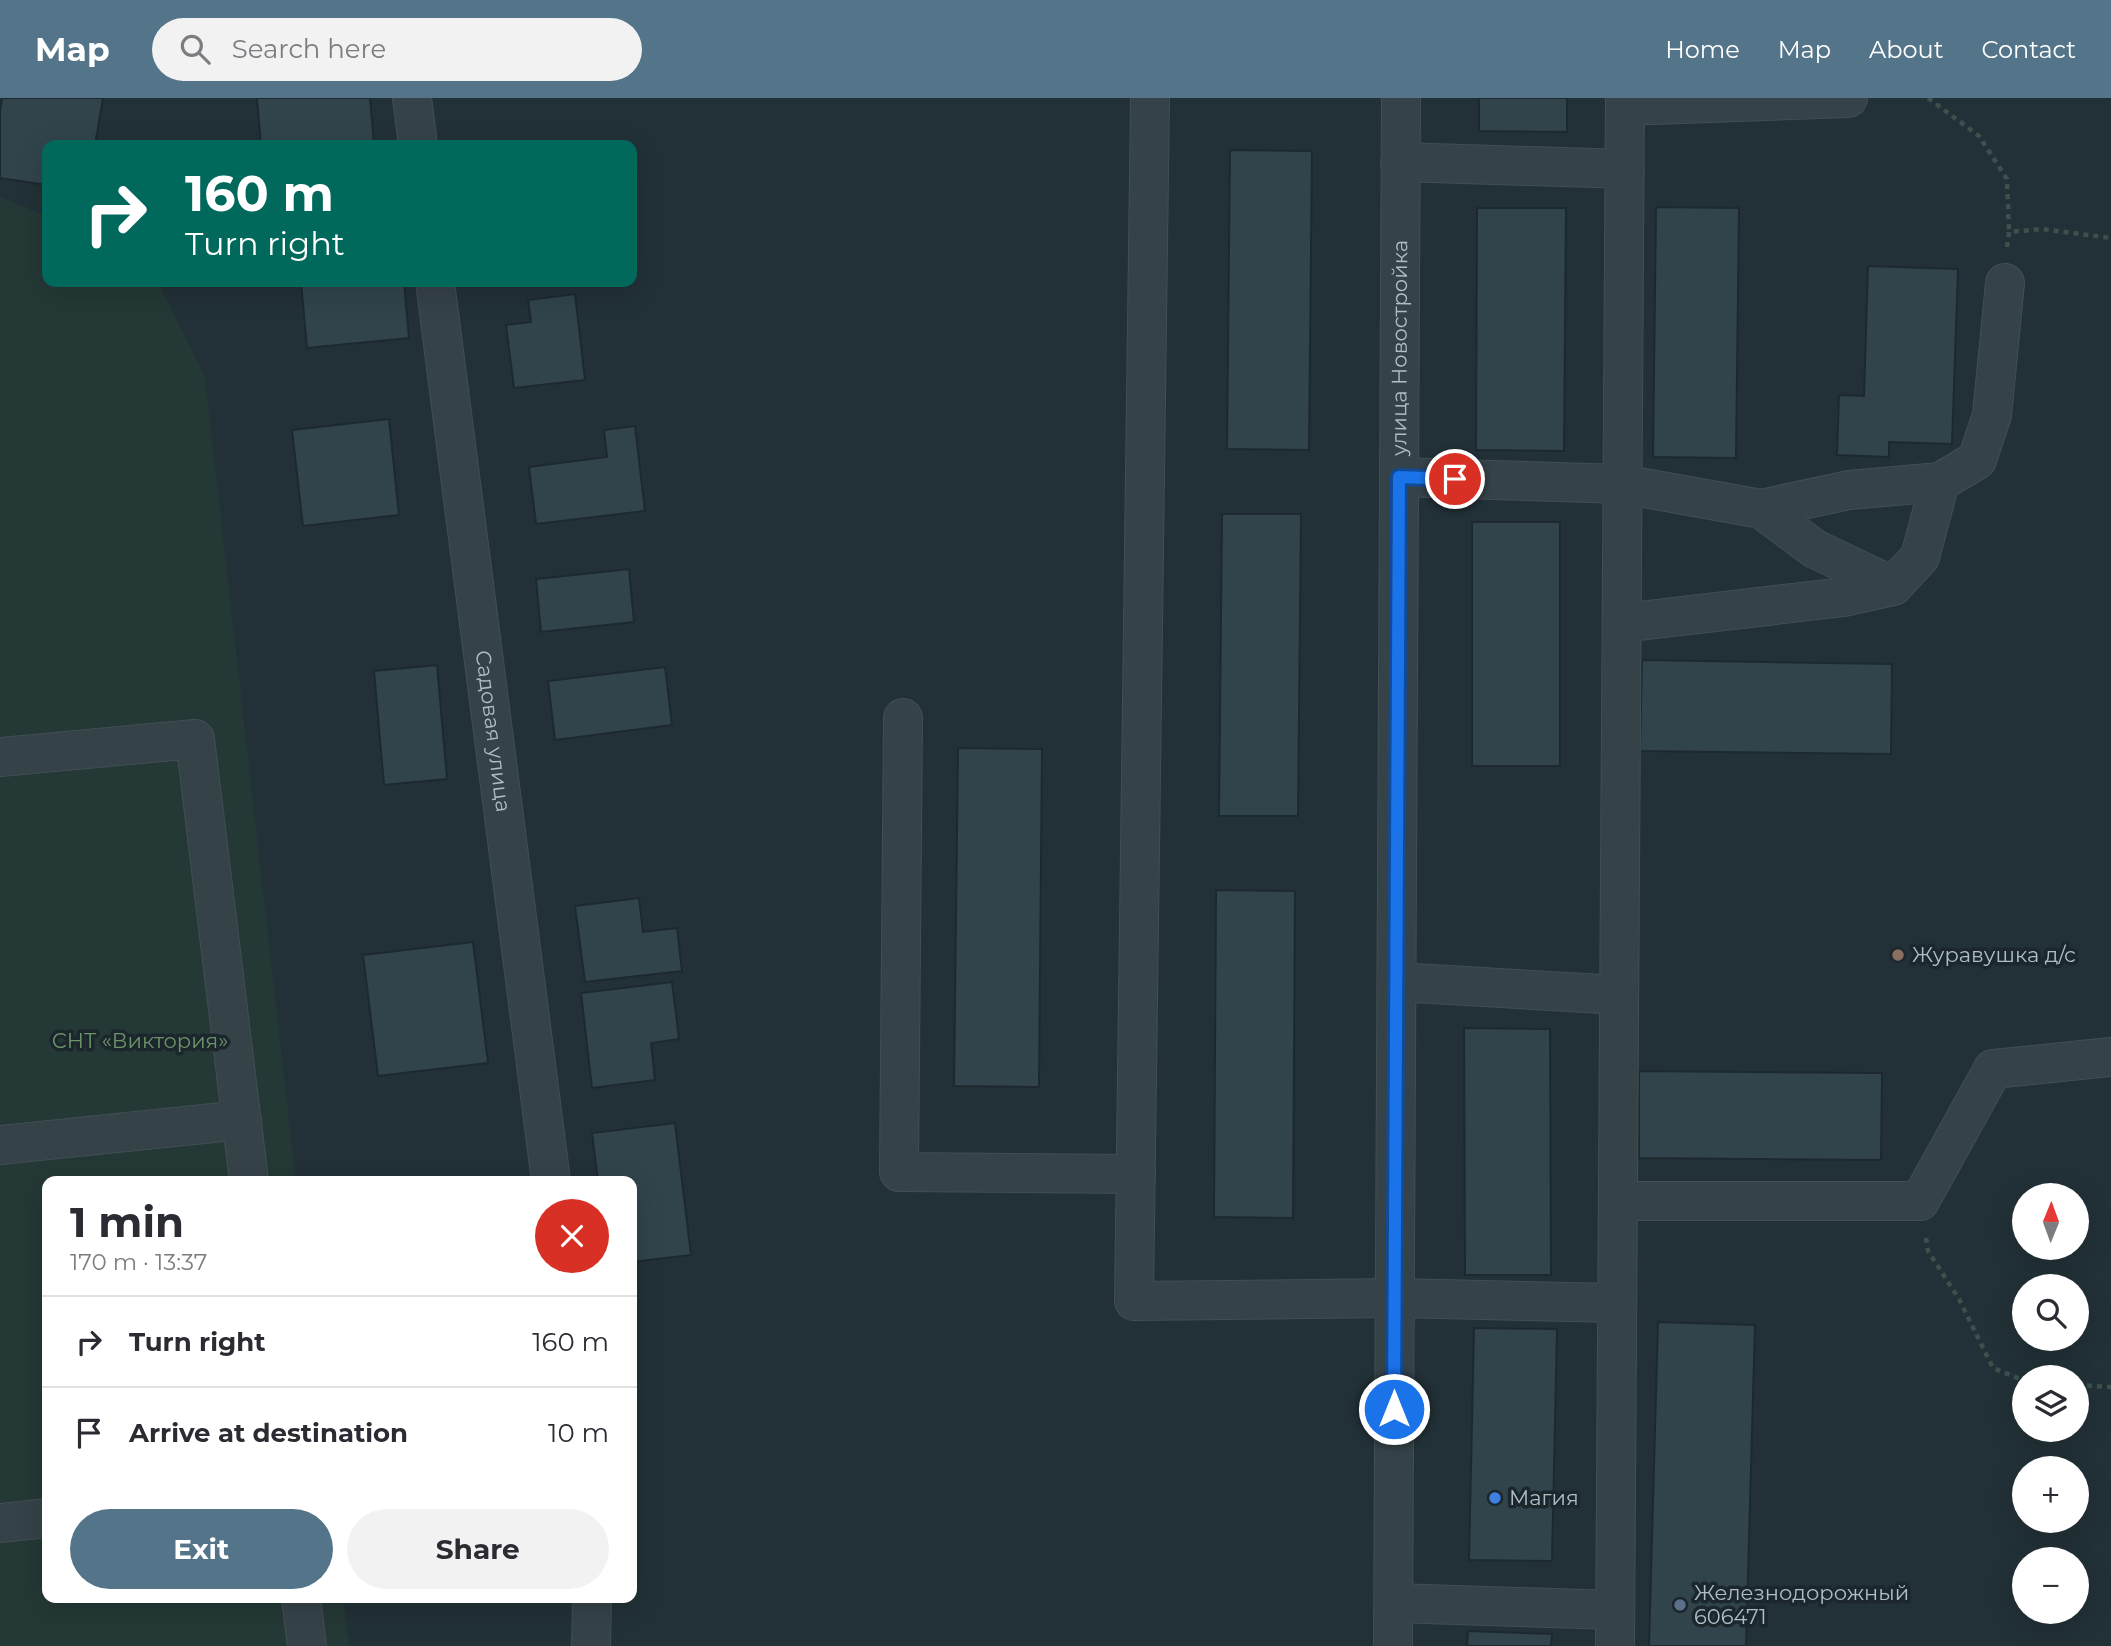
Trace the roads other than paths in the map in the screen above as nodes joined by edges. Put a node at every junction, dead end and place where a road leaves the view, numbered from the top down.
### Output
1 (412, 98) edge
2 (1150, 98) edge
3 (1401, 98) edge
4 (1848, 98) edge
5 (1625, 102) edge
6 (417, 140) edge
7 (1400, 162) junction
8 (1625, 169) junction
9 (2005, 283) road end
10 (436, 287) edge
11 (1399, 477) junction
12 (1940, 482) junction
13 (1622, 484) junction
14 (1761, 509) junction
15 (1893, 586) junction
16 (1622, 623) junction
17 (902, 718) dead end
18 (0, 757) edge
19 (1396, 982) junction
20 (1619, 995) junction
21 (2111, 1057) edge
22 (242, 1120) junction
23 (0, 1145) edge
24 (1136, 1174) junction
25 (248, 1176) edge
26 (550, 1176) edge
27 (1618, 1201) junction
28 (1395, 1298) junction
29 (1617, 1303) junction
30 (42, 1519) edge
31 (0, 1523) edge
32 (1394, 1602) junction
33 (302, 1603) edge
34 (592, 1603) edge
35 (1615, 1628) edge
36 (307, 1646) edge
37 (591, 1646) edge
38 (1393, 1646) edge

1 - 6 street
2 - 24 street
3 - 7 street, улица Новостройка
4 - 5 street
5 - 8 street
7 - 8 street
7 - 11 street, улица Новостройка
8 - 13 street
9 - 12 street
10 - 26 street, Садовая улица
11 - 13 street
11 - 19 street, улица Новостройка
12 - 14 street
12 - 15 street
13 - 14 street
13 - 16 street
14 - 15 street
15 - 16 street
16 - 20 street
17 - 24 street
18 - 22 street
19 - 20 street
19 - 28 street, улица Новостройка
20 - 27 street
21 - 27 street
22 - 23 street
22 - 25 street
24 - 28 street
27 - 29 street
28 - 29 street
28 - 32 street, улица Новостройка
29 - 35 street
30 - 31 street
32 - 35 street
32 - 38 street, улица Новостройка
33 - 36 street
34 - 37 street

